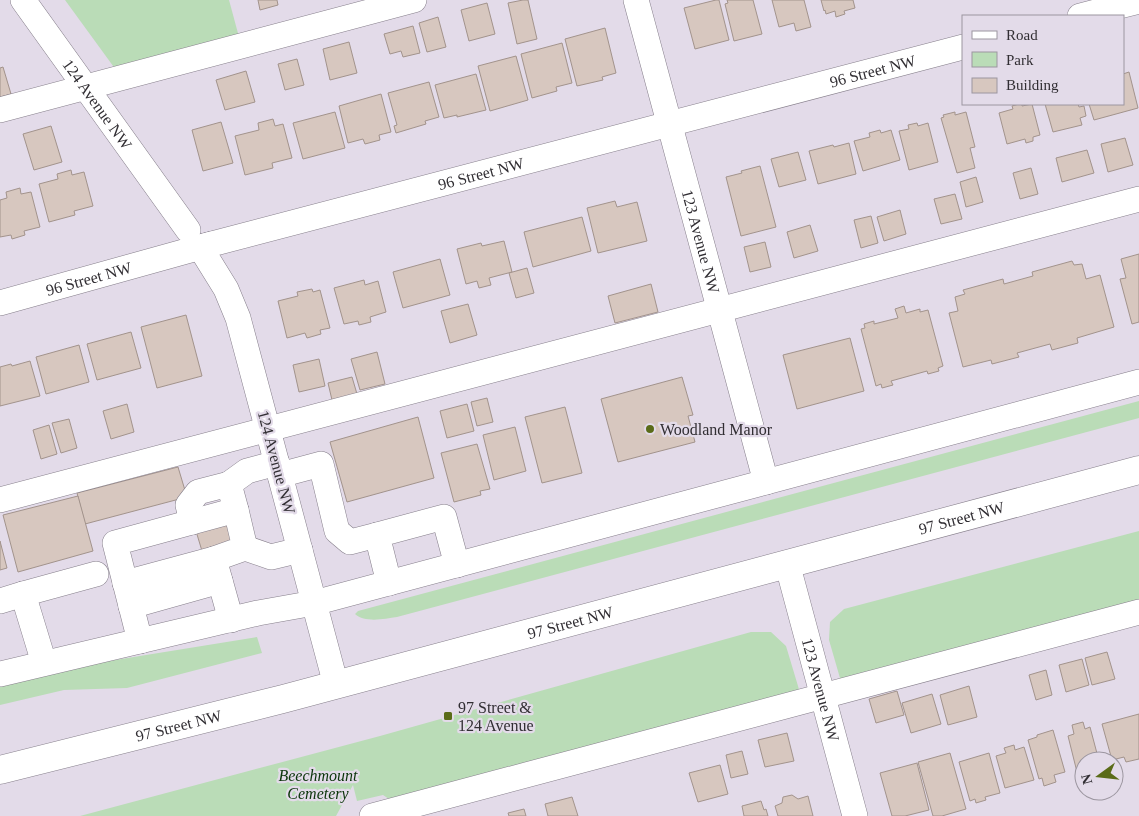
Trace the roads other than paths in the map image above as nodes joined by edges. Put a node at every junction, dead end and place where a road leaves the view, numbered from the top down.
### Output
1 (23, 0) edge
2 (414, 0) edge
3 (636, 0) edge
4 (1139, 0) edge
5 (1084, 15) edge
6 (962, 47) edge
7 (87, 87) junction
8 (0, 110) edge
9 (668, 125) junction
10 (1139, 200) edge
11 (200, 240) junction
12 (0, 303) edge
13 (720, 310) junction
14 (1139, 382) edge
15 (268, 429) junction
16 (279, 469) junction
17 (1139, 470) edge
18 (766, 482) junction
19 (229, 484) junction
20 (0, 500) edge
21 (236, 510) junction
22 (192, 522) junction
23 (376, 535) junction
24 (245, 548) junction
25 (300, 550) junction
26 (787, 562) junction
27 (457, 565) junction
28 (217, 570) junction
29 (96, 574) dead end
30 (389, 583) junction
31 (128, 595) junction
32 (12, 598) edge
33 (314, 603) junction
34 (1139, 612) edge
35 (231, 620) junction
36 (140, 641) junction
37 (44, 663) junction
38 (0, 674) edge
39 (336, 685) junction
40 (823, 696) junction
41 (0, 770) edge
42 (372, 816) edge
43 (855, 816) edge

1 - 7 street, 124 Avenue NW
2 - 7 street
3 - 9 street, 123 Avenue NW
4 - 5 street
6 - 9 street, 96 Street NW
7 - 8 street
7 - 11 street, 124 Avenue NW
9 - 11 street, 96 Street NW
9 - 13 street, 123 Avenue NW
10 - 13 street
11 - 12 street, 96 Street NW
11 - 15 street, 124 Avenue NW
13 - 15 street
13 - 18 street, 123 Avenue NW
14 - 18 street
15 - 16 street, 124 Avenue NW
15 - 20 street
16 - 19 street
16 - 23 street
16 - 25 street, 124 Avenue NW
17 - 26 main road, 97 Street NW
18 - 27 street
19 - 21 street
19 - 22 street
21 - 22 street
21 - 24 street
22 - 31 street
23 - 27 street
23 - 30 street
24 - 25 street
24 - 28 street
25 - 33 street, 124 Avenue NW
26 - 39 main road, 97 Street NW
26 - 40 street, 123 Avenue NW
27 - 30 street
28 - 31 street
28 - 35 street
29 - 32 street
30 - 33 street
31 - 36 street
32 - 37 street
33 - 35 street
33 - 39 street, 124 Avenue NW
34 - 40 street
35 - 36 street
36 - 37 street
37 - 38 street
39 - 41 main road, 97 Street NW
40 - 42 street
40 - 43 street, 123 Avenue NW

